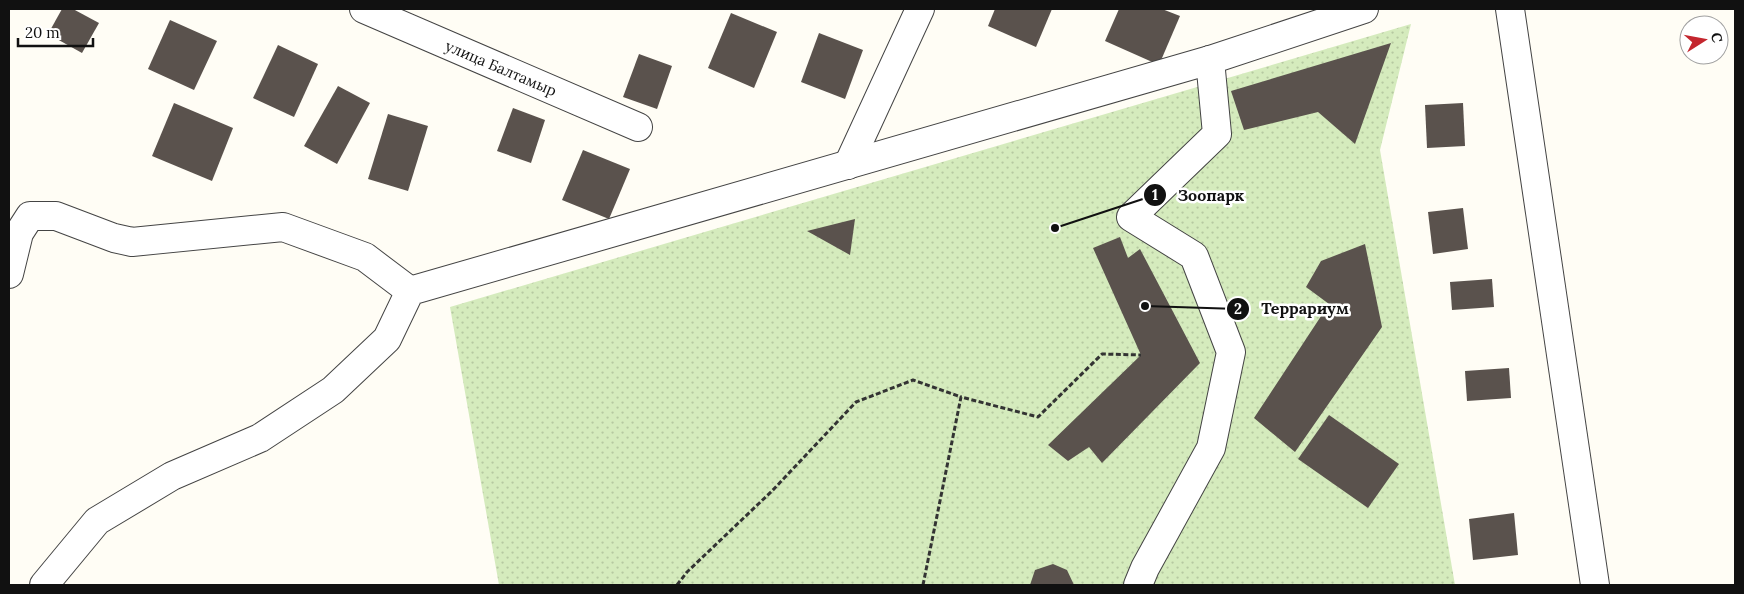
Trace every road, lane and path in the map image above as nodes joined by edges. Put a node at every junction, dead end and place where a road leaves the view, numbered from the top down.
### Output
1 (364, 9) edge
2 (920, 9) edge
3 (1364, 9) edge
4 (1510, 9) edge
5 (1210, 60) junction
6 (638, 127) dead end
7 (848, 165) junction
8 (9, 274) edge
9 (410, 291) junction
10 (1141, 355) dead end
11 (961, 397) junction
12 (44, 585) edge
13 (677, 585) edge
14 (922, 585) edge
15 (1138, 585) edge
16 (1595, 585) edge

1 - 6 street, улица Балтамыр
2 - 7 street
3 - 5 street
4 - 16 street
5 - 7 street
5 - 15 street
7 - 9 street
8 - 9 street
9 - 12 street
10 - 11 path
11 - 13 path
11 - 14 path

